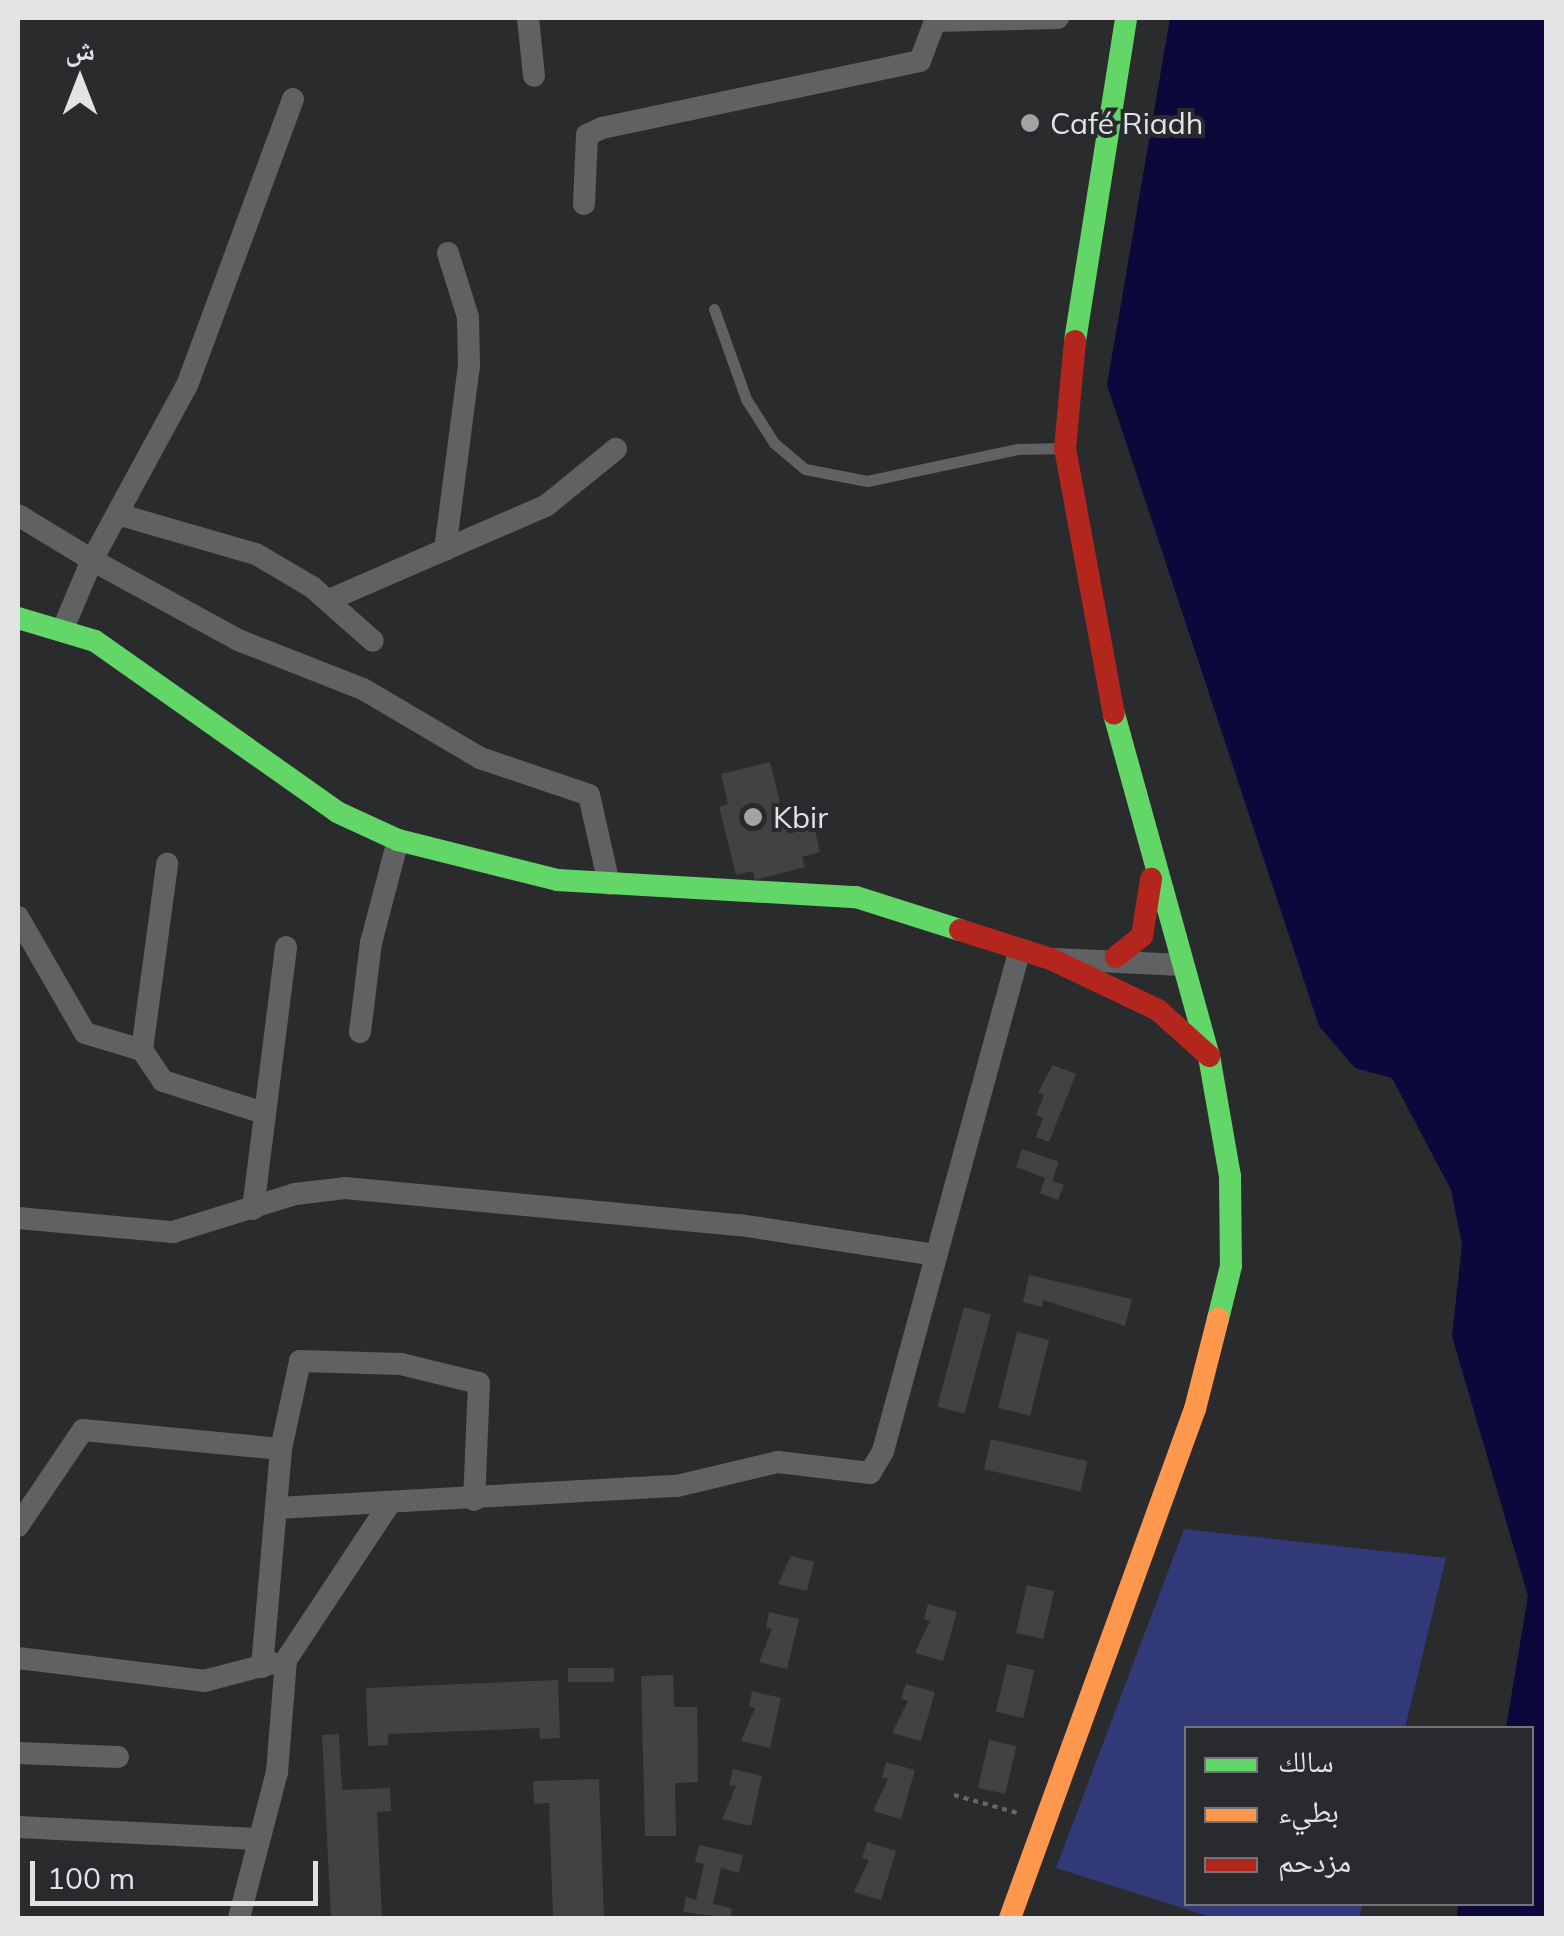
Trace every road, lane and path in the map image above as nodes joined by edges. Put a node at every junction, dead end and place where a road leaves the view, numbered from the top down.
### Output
1 (528, 18) edge
2 (1058, 18) edge
3 (1126, 18) edge
4 (534, 76) dead end
5 (293, 99) dead end
6 (584, 204) dead end
7 (448, 253) dead end
8 (714, 309) dead end
9 (1065, 448) junction
10 (616, 449) dead end
11 (18, 514) edge
12 (116, 514) junction
13 (445, 550) junction
14 (92, 560) junction
15 (329, 600) junction
16 (18, 618) edge
17 (62, 630) junction
18 (373, 642) dead end
19 (398, 840) junction
20 (167, 864) dead end
21 (1152, 872) junction
22 (609, 884) junction
23 (18, 917) edge
24 (286, 947) dead end
25 (1020, 949) junction
26 (1116, 957) junction
27 (1051, 959) junction
28 (1184, 970) junction
29 (1119, 992) junction
30 (360, 1032) dead end
31 (142, 1050) junction
32 (1209, 1056) junction
33 (261, 1112) junction
34 (253, 1209) junction
35 (18, 1218) edge
36 (935, 1255) junction
37 (281, 1449) junction
38 (474, 1500) junction
39 (388, 1506) junction
40 (278, 1508) junction
41 (18, 1526) edge
42 (18, 1658) edge
43 (286, 1660) junction
44 (262, 1666) junction
45 (18, 1753) edge
46 (118, 1757) dead end
47 (954, 1795) dead end
48 (1040, 1819) junction
49 (18, 1827) edge
50 (259, 1839) junction
51 (238, 1918) edge
52 (1010, 1918) edge

1 - 4 street
2 - 6 street
3 - 9 street
5 - 12 street
7 - 13 street
8 - 9 lane
9 - 21 street
10 - 13 street
11 - 14 street
12 - 14 street
12 - 15 street
13 - 15 street
14 - 17 street
14 - 22 street
15 - 18 street
16 - 17 street
17 - 19 street
19 - 22 street
19 - 30 street
20 - 31 street
21 - 26 street
21 - 28 street
22 - 25 street
23 - 31 street
24 - 33 street
25 - 27 street
25 - 36 street
26 - 27 street
26 - 28 street
27 - 29 street
28 - 29 street
28 - 32 street
29 - 32 street
31 - 33 street
32 - 48 street
33 - 34 street
34 - 35 street
34 - 36 street
36 - 38 street
37 - 38 street
37 - 40 street
37 - 41 street
38 - 39 street
39 - 40 street
39 - 43 street
40 - 44 street
42 - 44 street
43 - 44 street
43 - 50 street
45 - 46 street
47 - 48 path
48 - 52 street
49 - 50 street
50 - 51 street

